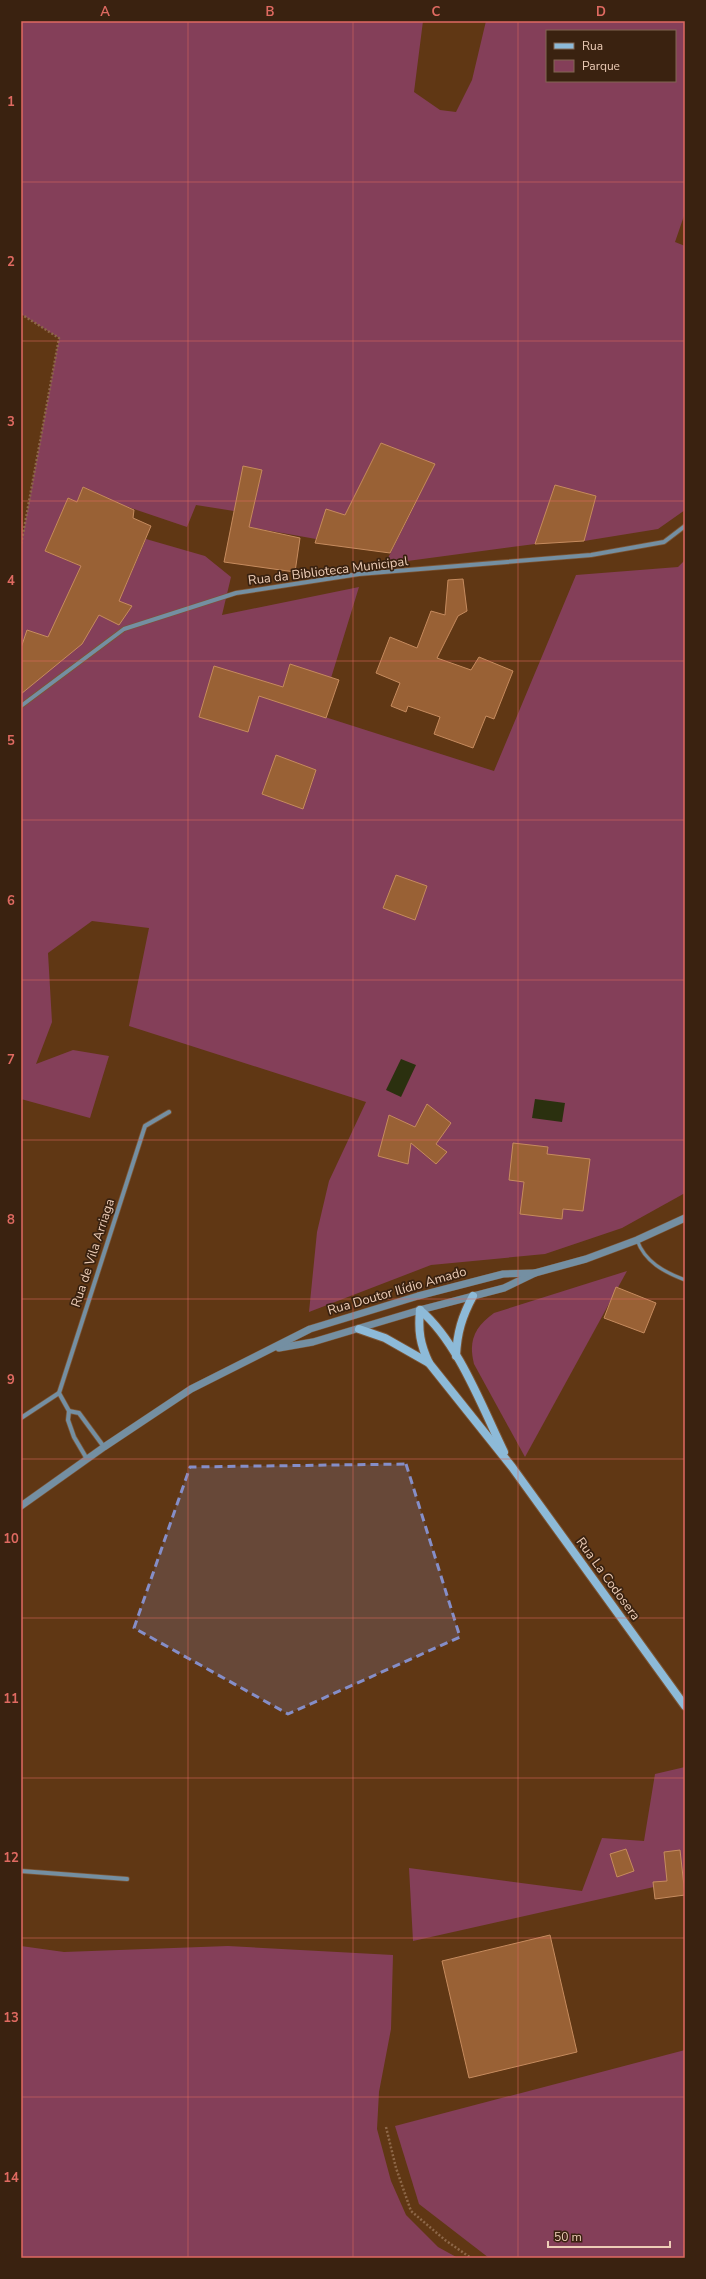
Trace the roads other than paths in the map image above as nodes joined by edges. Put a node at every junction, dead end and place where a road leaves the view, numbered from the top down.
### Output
1 (685, 526) edge
2 (21, 706) edge
3 (169, 1112) dead end
4 (685, 1218) edge
5 (637, 1240) junction
6 (535, 1273) junction
7 (685, 1280) edge
8 (418, 1296) junction
9 (473, 1296) junction
10 (420, 1310) junction
11 (359, 1329) junction
12 (271, 1349) junction
13 (456, 1356) junction
14 (429, 1363) junction
15 (60, 1393) junction
16 (69, 1411) junction
17 (21, 1418) edge
18 (104, 1447) junction
19 (87, 1459) junction
20 (512, 1466) junction
21 (21, 1506) edge
22 (685, 1706) edge
23 (21, 1871) edge
24 (127, 1879) dead end

1 - 2 street, Rua da Biblioteca Municipal
3 - 15 street, Rua de Vila Arriaga
4 - 5 street, Rua Doutor Ilídio Amado
5 - 6 street, Rua Doutor Ilídio Amado
5 - 7 lane
6 - 8 street, Rua Doutor Ilídio Amado
6 - 9 street, Rua Doutor Ilídio Amado
8 - 10 street
8 - 12 street, Rua Doutor Ilídio Amado
9 - 10 street, Rua Doutor Ilídio Amado
9 - 13 main road
10 - 11 street, Rua Doutor Ilídio Amado
10 - 13 main road
10 - 14 main road
11 - 12 street, Rua Doutor Ilídio Amado
11 - 14 main road
12 - 18 street, Rua Doutor Ilídio Amado
13 - 20 main road
14 - 20 main road
15 - 16 street
15 - 17 street
16 - 18 street
16 - 19 street
18 - 19 street, Rua Doutor Ilídio Amado
19 - 21 street, Rua Doutor Ilídio Amado
20 - 22 main road, Rua La Codosera
23 - 24 street

